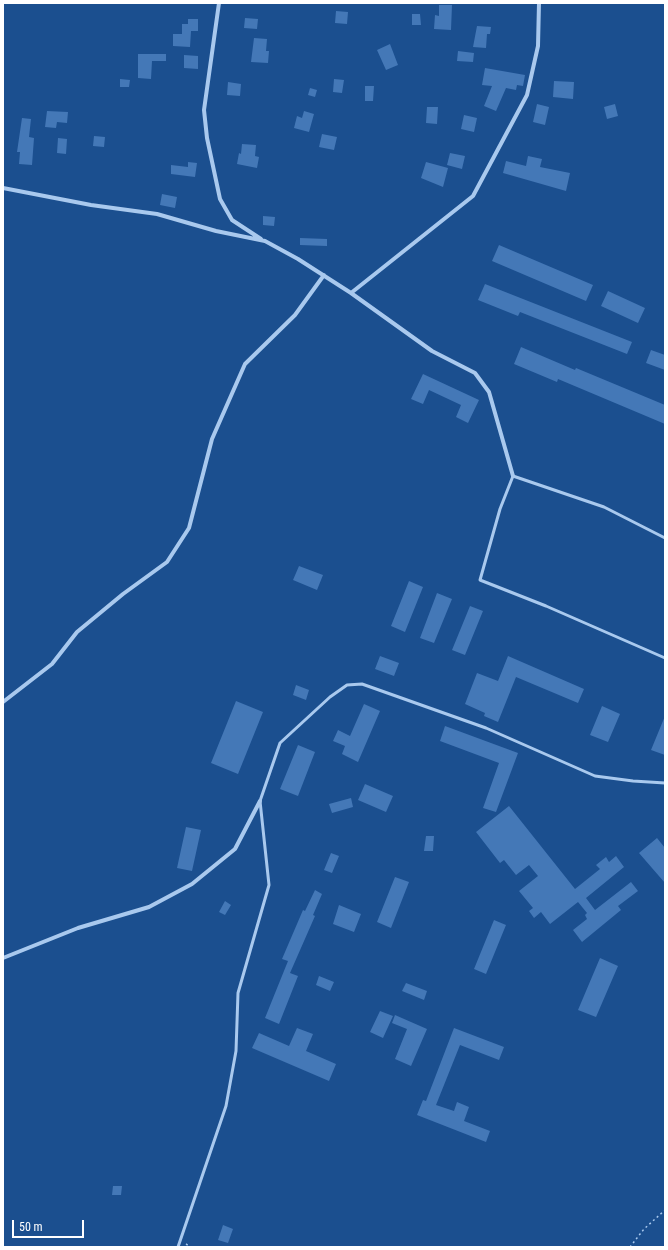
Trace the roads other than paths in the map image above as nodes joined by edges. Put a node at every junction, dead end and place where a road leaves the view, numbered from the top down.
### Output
1 (219, 3) edge
2 (539, 3) edge
3 (3, 188) edge
4 (265, 241) junction
5 (324, 275) junction
6 (351, 293) junction
7 (514, 476) junction
8 (665, 538) edge
9 (665, 658) edge
10 (3, 702) edge
11 (665, 783) edge
12 (260, 801) junction
13 (3, 958) edge
14 (178, 1247) edge

1 - 4 street
2 - 6 street
3 - 4 street
4 - 5 street
5 - 6 street
5 - 10 street
6 - 7 street
7 - 8 lane
7 - 9 lane
11 - 12 lane
12 - 13 street
12 - 14 lane

